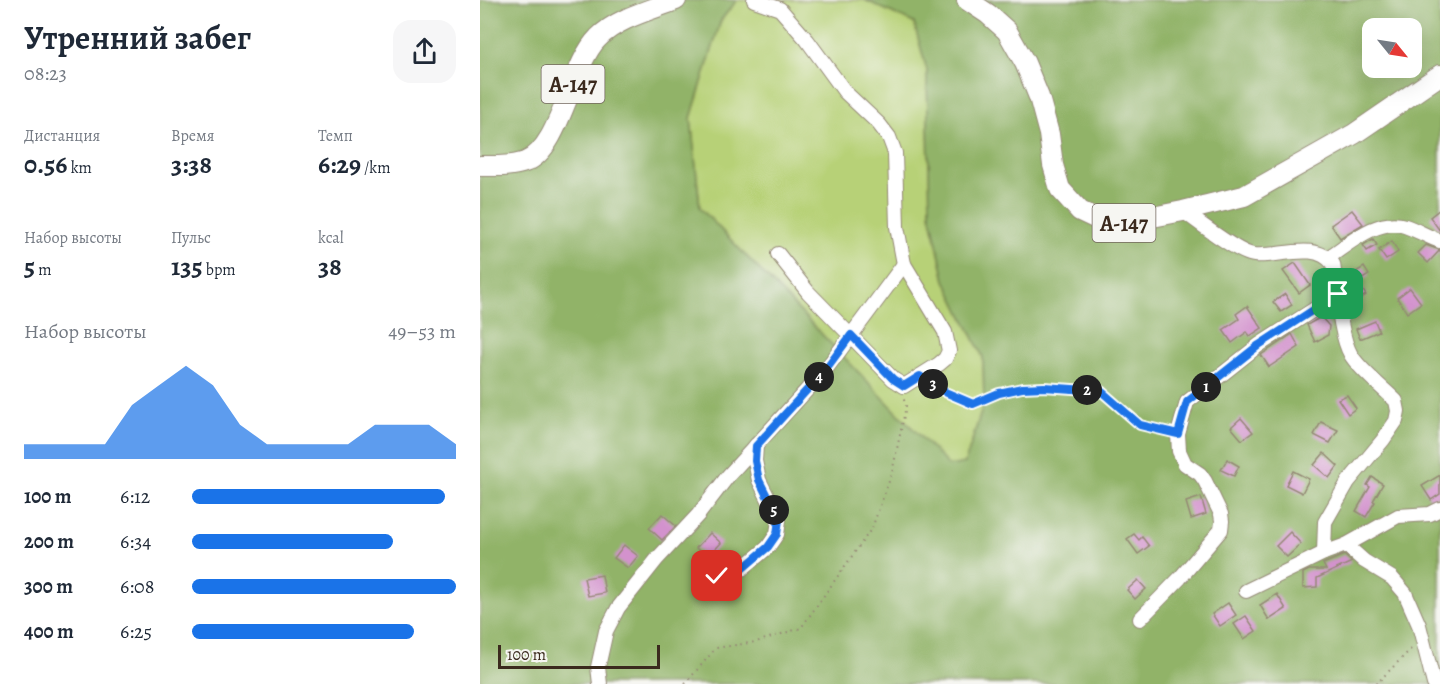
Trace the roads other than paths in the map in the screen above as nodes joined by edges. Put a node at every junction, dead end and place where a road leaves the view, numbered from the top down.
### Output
1 (676, 0) edge
2 (754, 0) edge
3 (967, 0) edge
4 (1440, 75) edge
5 (480, 166) edge
6 (1183, 211) junction
7 (1440, 241) edge
8 (778, 254) dead end
9 (1329, 257) junction
10 (904, 264) junction
11 (1338, 294) junction
12 (851, 335) junction
13 (756, 446) junction
14 (1440, 510) edge
15 (1346, 545) junction
16 (1324, 553) junction
17 (717, 576) dead end
18 (1246, 591) dead end
19 (1140, 619) dead end
20 (600, 684) edge
21 (1434, 684) edge

1 - 5 highway, А-147
2 - 10 street
3 - 6 highway, А-147
4 - 6 highway, А-147
6 - 9 street
7 - 9 street
8 - 12 street
9 - 11 street
10 - 12 street
10 - 12 street
11 - 16 street
11 - 19 street
12 - 13 street
13 - 17 street
13 - 20 street
14 - 15 street
15 - 16 street
15 - 21 street
16 - 18 street

